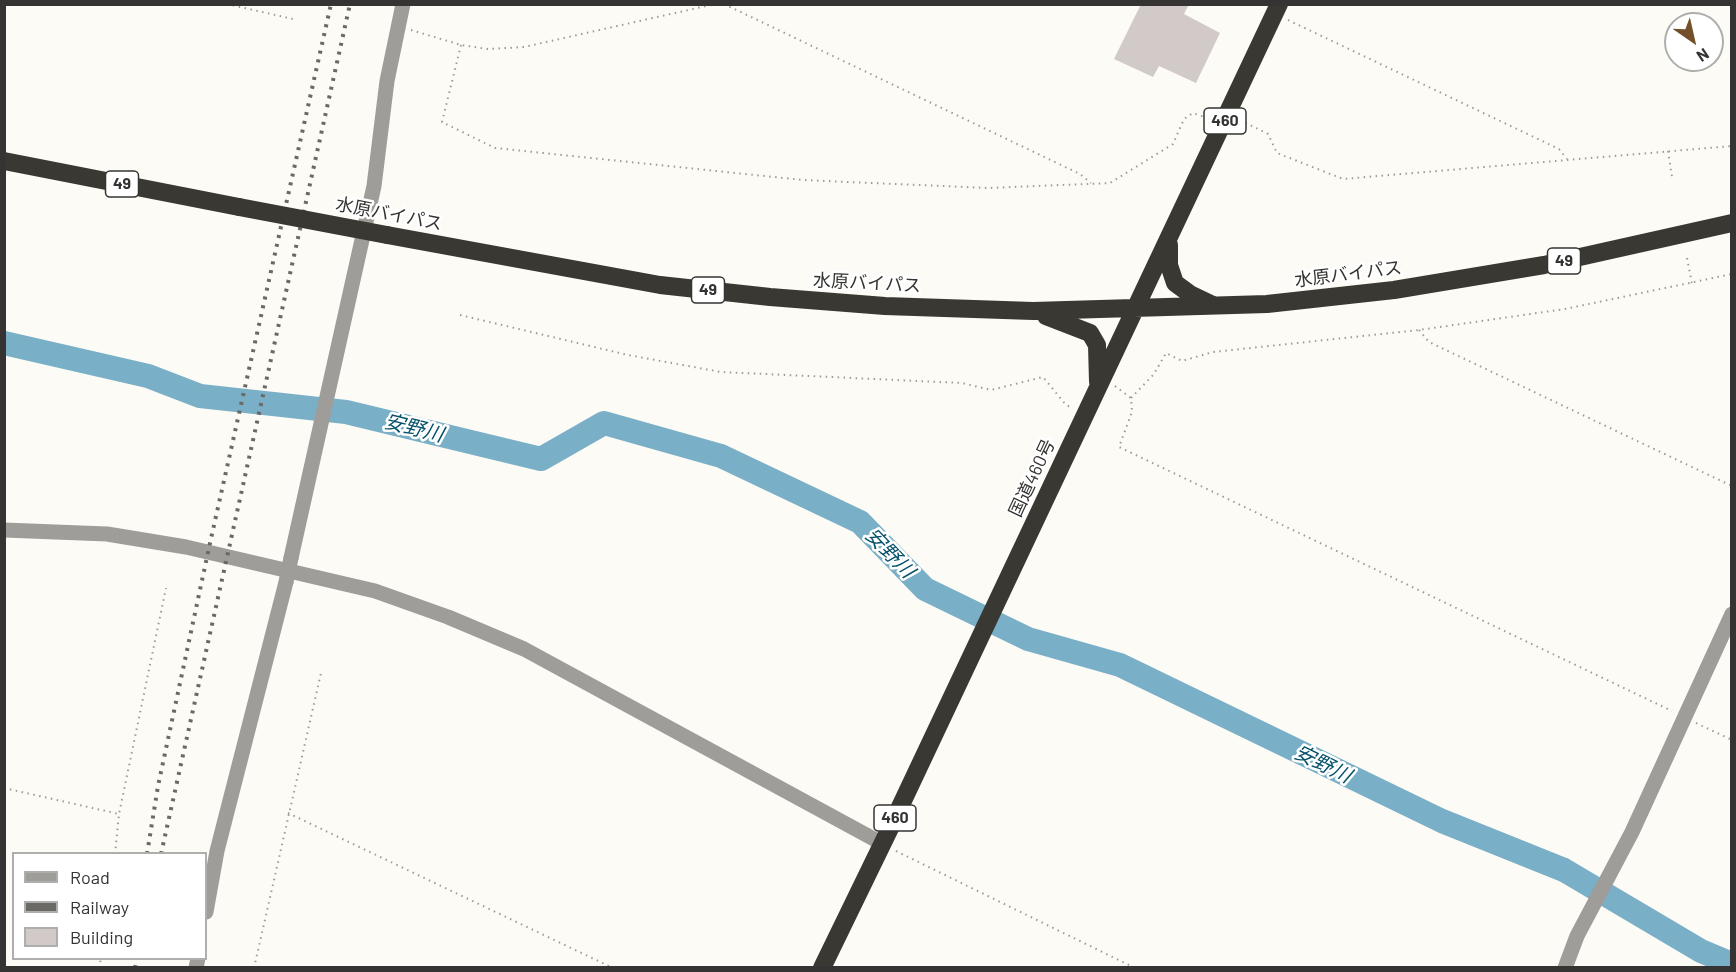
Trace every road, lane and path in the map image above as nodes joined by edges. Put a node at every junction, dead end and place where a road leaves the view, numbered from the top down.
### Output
1 (227, 4) edge
2 (403, 4) edge
3 (715, 4) edge
4 (724, 4) edge
5 (1277, 9) edge
6 (293, 19) dead end
7 (396, 26) junction
8 (461, 45) junction
9 (1226, 119) junction
10 (1731, 146) edge
11 (1668, 151) junction
12 (1568, 159) junction
13 (4, 161) edge
14 (1672, 177) dead end
15 (1091, 183) junction
16 (1731, 223) edge
17 (1170, 237) junction
18 (1687, 258) dead end
19 (1731, 274) edge
20 (1692, 284) junction
21 (1217, 306) junction
22 (1135, 310) junction
23 (1033, 311) junction
24 (460, 315) dead end
25 (1419, 330) junction
26 (1100, 383) junction
27 (1131, 398) junction
28 (1085, 413) junction
29 (1731, 486) edge
30 (4, 530) edge
31 (166, 588) dead end
32 (1731, 614) edge
33 (321, 673) dead end
34 (1683, 716) junction
35 (1731, 740) edge
36 (4, 788) edge
37 (288, 813) junction
38 (119, 814) junction
39 (883, 844) junction
40 (115, 852) edge
41 (207, 907) edge
42 (254, 968) edge
43 (613, 968) edge
44 (822, 968) edge
45 (1135, 968) edge
46 (1565, 968) edge

1 - 6 path
2 - 7 street
3 - 8 path
4 - 15 path
5 - 9 highway, 国道460号 / 460
5 - 12 path
7 - 8 path
7 - 41 street, bridge
8 - 15 path
9 - 12 path
9 - 15 path
9 - 17 highway, 国道460号 / 460
10 - 11 path
11 - 12 path
11 - 14 path
13 - 23 highway, 水原バイパス / 49, bridge
16 - 21 highway, 水原バイパス / 49
17 - 21 highway
17 - 22 highway, 国道460号 / 460
18 - 20 path
19 - 20 path
20 - 25 path
21 - 22 highway, 水原バイパス / 49
22 - 23 highway, 水原バイパス / 49
22 - 26 highway, 国道460号 / 460
23 - 26 highway
24 - 28 path
25 - 27 path
25 - 29 path
26 - 27 path
26 - 28 highway, 国道460号 / 460
27 - 34 path
28 - 39 highway, 国道460号 / 460
30 - 39 street
31 - 38 path
32 - 34 street
33 - 37 path
34 - 35 path
34 - 46 street
36 - 38 path
37 - 42 path
37 - 43 path
38 - 40 path
39 - 44 highway, 国道460号 / 460
39 - 45 path

